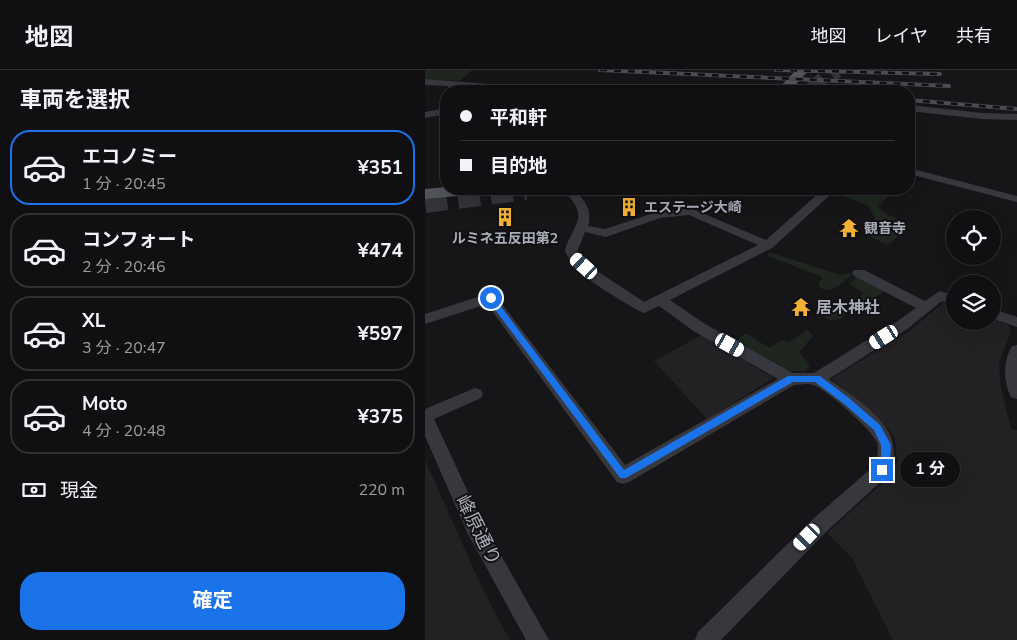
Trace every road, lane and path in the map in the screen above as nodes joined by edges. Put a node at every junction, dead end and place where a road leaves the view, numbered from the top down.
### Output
1 (789, 70) edge
2 (803, 70) edge
3 (425, 82) edge
4 (441, 85) edge
5 (775, 85) edge
6 (789, 85) edge
7 (915, 110) edge
8 (440, 112) edge
9 (425, 115) edge
10 (1017, 118) edge
11 (915, 173) edge
12 (440, 182) edge
13 (425, 183) edge
14 (440, 193) edge
15 (425, 194) edge
16 (573, 195) edge
17 (825, 195) edge
18 (1017, 200) edge
19 (581, 228) junction
20 (767, 245) junction
21 (859, 273) dead end
22 (946, 298) edge
23 (660, 300) junction
24 (926, 307) junction
25 (1001, 317) edge
26 (425, 319) edge
27 (1017, 322) edge
28 (1017, 350) edge
29 (791, 379) junction
30 (817, 379) junction
31 (1017, 393) edge
32 (475, 394) dead end
33 (425, 417) edge
34 (538, 640) edge
35 (706, 640) edge

1 - 5 main road
2 - 6 main road
3 - 4 street
7 - 10 street
8 - 9 street
11 - 18 street
12 - 13 main road
14 - 15 main road
16 - 19 street
17 - 20 street
19 - 20 street
19 - 23 street
20 - 23 street
21 - 24 street
22 - 24 street
23 - 29 street
24 - 30 street
25 - 27 street
26 - 29 street
28 - 31 street
29 - 30 street
30 - 35 street
32 - 33 street
33 - 34 street, 峰原通り

